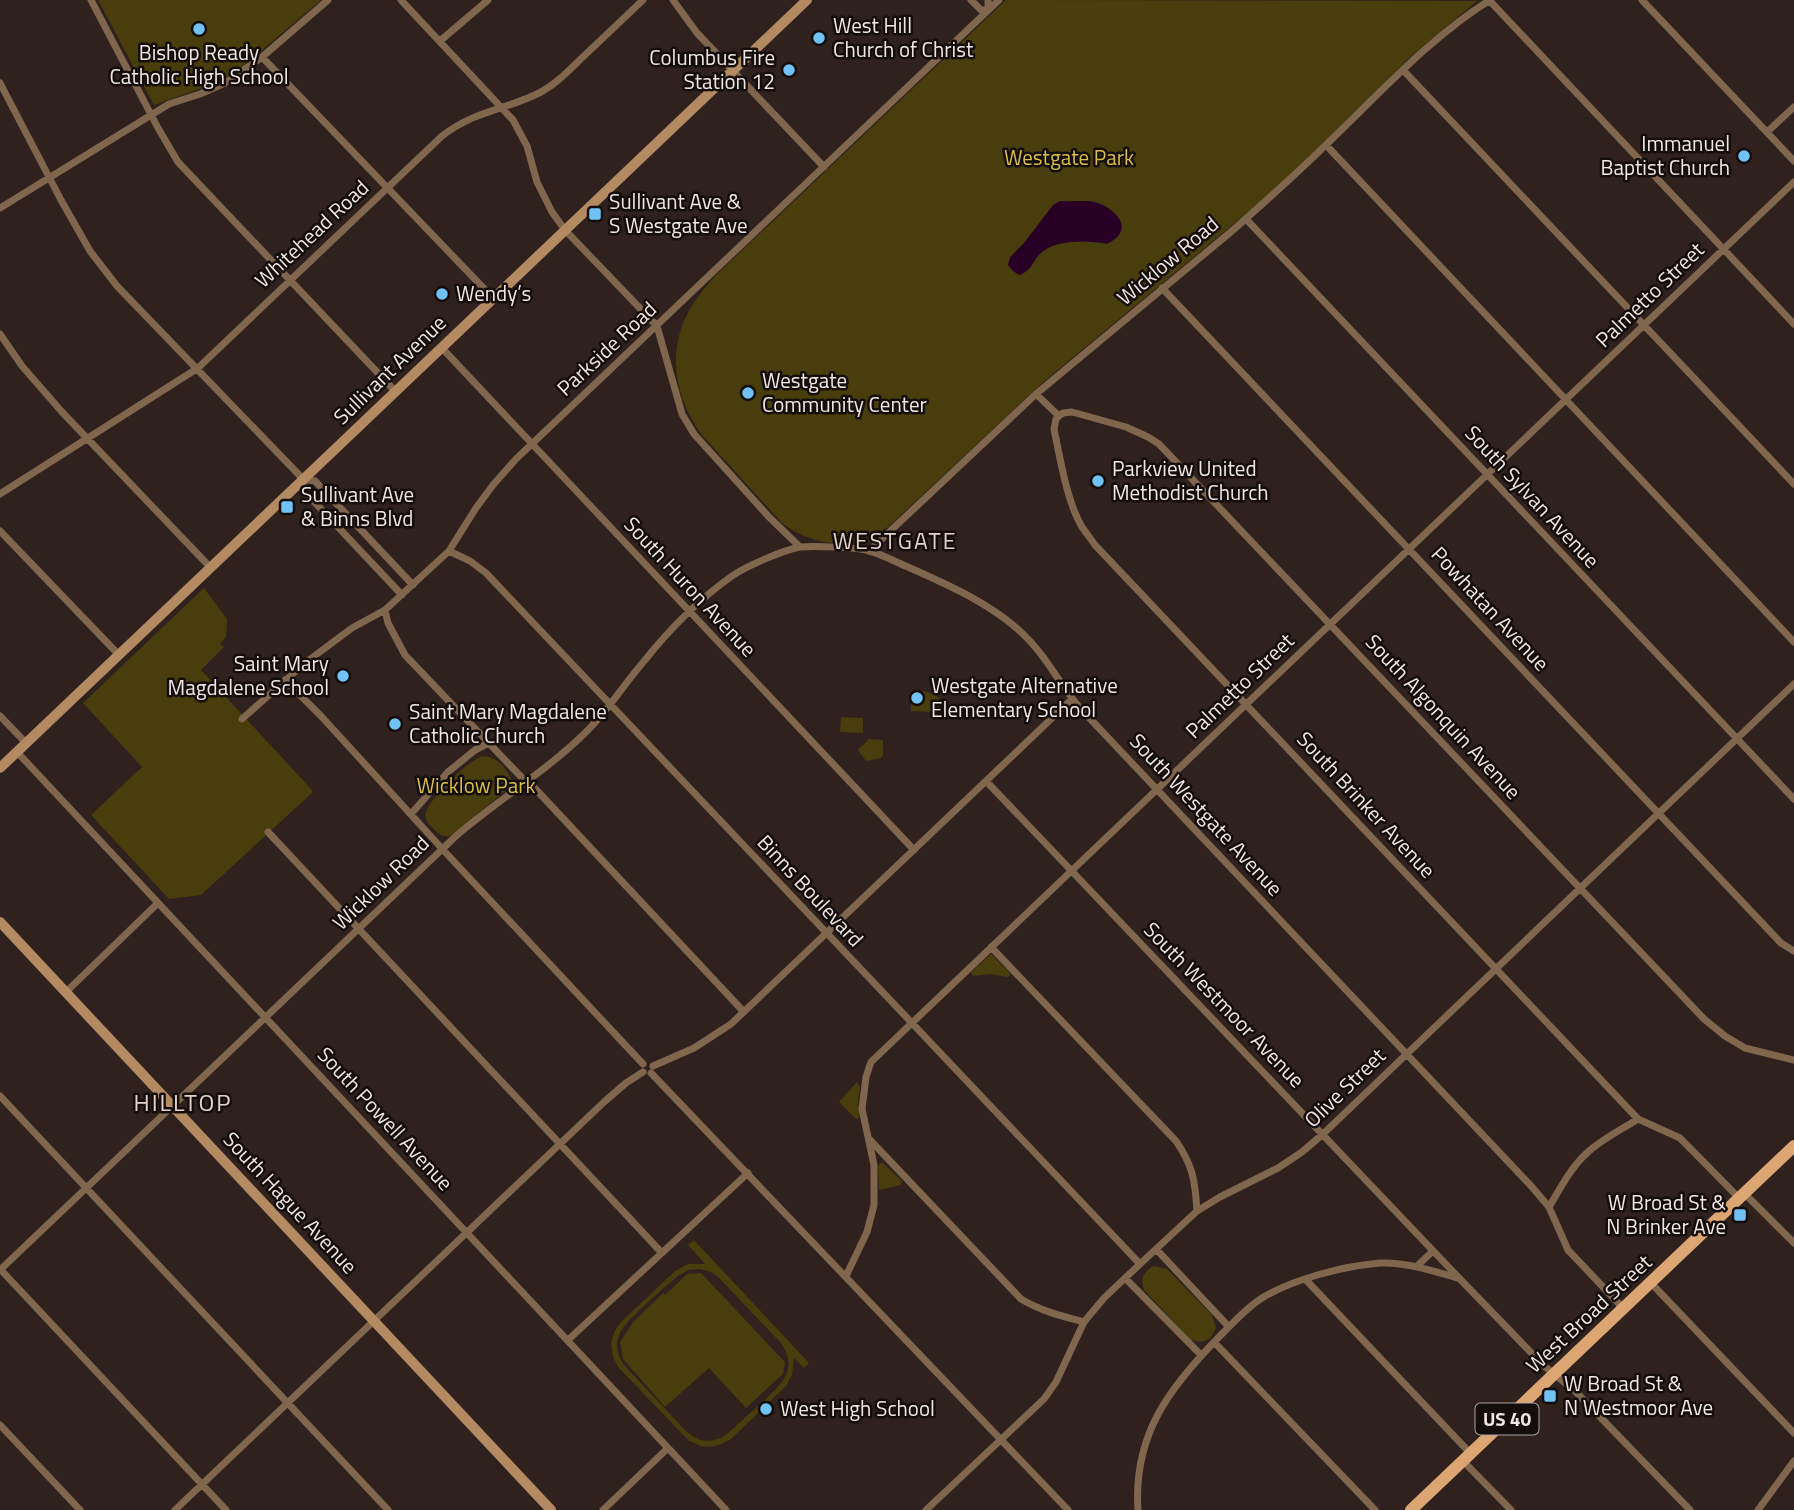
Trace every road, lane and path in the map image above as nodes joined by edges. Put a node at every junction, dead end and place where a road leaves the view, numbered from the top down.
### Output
1 (91, 0) edge
2 (328, 0) edge
3 (401, 0) edge
4 (488, 0) edge
5 (643, 0) edge
6 (673, 0) edge
7 (807, 0) edge
8 (971, 0) edge
9 (988, 0) edge
10 (999, 0) edge
11 (1489, 0) edge
12 (1642, 0) edge
13 (988, 10) junction
14 (440, 41) junction
15 (262, 57) junction
16 (733, 70) junction
17 (1403, 70) junction
18 (0, 83) edge
19 (502, 107) junction
20 (1794, 107) edge
21 (151, 114) junction
22 (1767, 132) junction
23 (1326, 145) junction
24 (1794, 161) edge
25 (824, 167) junction
26 (49, 177) junction
27 (1794, 182) edge
28 (387, 187) junction
29 (0, 208) edge
30 (1246, 219) junction
31 (565, 230) junction
32 (1723, 249) junction
33 (289, 280) junction
34 (1162, 288) junction
35 (493, 298) junction
36 (1794, 324) edge
37 (1643, 325) junction
38 (657, 326) junction
39 (0, 334) edge
40 (441, 347) junction
41 (198, 368) junction
42 (395, 391) junction
43 (1037, 394) junction
44 (1565, 400) junction
45 (1059, 416) junction
46 (88, 439) junction
47 (532, 444) junction
48 (1487, 474) junction
49 (303, 479) junction
50 (1794, 484) edge
51 (0, 494) edge
52 (0, 531) edge
53 (800, 547) junction
54 (1409, 549) junction
55 (449, 551) junction
56 (869, 551) junction
57 (210, 567) junction
58 (413, 585) junction
59 (402, 595) junction
60 (385, 610) junction
61 (690, 612) junction
62 (1331, 623) junction
63 (1794, 642) edge
64 (118, 655) junction
65 (285, 680) junction
66 (1794, 684) edge
67 (1072, 699) junction
68 (1246, 704) junction
69 (610, 705) junction
70 (0, 716) edge
71 (242, 719) dead end
72 (1737, 738) junction
73 (26, 743) junction
74 (489, 743) junction
75 (17, 752) junction
76 (0, 768) edge
77 (527, 781) junction
78 (986, 781) junction
79 (1157, 789) junction
80 (1794, 799) edge
81 (1659, 813) junction
82 (411, 814) junction
83 (268, 832) dead end
84 (442, 849) junction
85 (914, 849) junction
86 (1071, 870) junction
87 (1580, 888) junction
88 (158, 903) junction
89 (0, 922) edge
90 (358, 929) junction
91 (826, 934) junction
92 (991, 947) junction
93 (1794, 951) edge
94 (1496, 968) junction
95 (65, 992) junction
96 (744, 1012) junction
97 (266, 1017) junction
98 (911, 1023) junction
99 (1406, 1054) junction
100 (1794, 1060) edge
101 (648, 1069) junction
102 (0, 1096) edge
103 (173, 1106) junction
104 (1638, 1119) junction
105 (1322, 1134) junction
106 (869, 1140) junction
107 (560, 1144) junction
108 (1794, 1146) edge
109 (748, 1173) junction
110 (86, 1188) junction
111 (1741, 1195) junction
112 (1549, 1207) junction
113 (1197, 1211) junction
114 (467, 1232) junction
115 (1794, 1243) edge
116 (1156, 1249) junction
117 (1433, 1251) junction
118 (662, 1253) junction
119 (1140, 1264) junction
120 (1417, 1266) junction
121 (0, 1270) edge
122 (845, 1276) junction
123 (1125, 1278) junction
124 (1459, 1278) junction
125 (1306, 1280) junction
126 (1651, 1283) junction
127 (1623, 1308) junction
128 (374, 1321) junction
129 (1084, 1322) junction
130 (1229, 1327) junction
131 (568, 1340) junction
132 (1214, 1342) junction
133 (1201, 1355) junction
134 (1554, 1373) junction
135 (288, 1403) junction
136 (0, 1425) edge
137 (1794, 1433) edge
138 (1001, 1440) junction
139 (668, 1448) junction
140 (1467, 1457) junction
141 (1794, 1461) edge
142 (202, 1484) junction
143 (80, 1510) edge
144 (175, 1510) edge
145 (226, 1510) edge
146 (388, 1510) edge
147 (551, 1510) edge
148 (603, 1510) edge
149 (726, 1510) edge
150 (926, 1510) edge
151 (1068, 1510) edge
152 (1138, 1510) edge
153 (1375, 1510) edge
154 (1412, 1510) edge
155 (1511, 1510) edge
156 (1689, 1510) edge
157 (1758, 1510) edge

1 - 21 street
2 - 15 street
3 - 14 street
4 - 14 street
5 - 19 street, Whitehead Road
6 - 16 street
7 - 16 main road, Sullivant Avenue
8 - 13 street
9 - 13 street
10 - 13 street, Parkside Road
11 - 17 street, Wicklow Road
11 - 32 street
12 - 22 street
13 - 25 street, Parkside Road
14 - 19 street
15 - 21 street
15 - 28 street
16 - 25 street
16 - 31 main road, Sullivant Avenue
17 - 23 street, Wicklow Road
17 - 37 street
18 - 26 street
19 - 28 street, Whitehead Road
19 - 31 street
20 - 22 street
21 - 26 street
21 - 33 street
22 - 24 street
23 - 30 street, Wicklow Road
23 - 44 street
25 - 38 street, Parkside Road
26 - 29 street
26 - 41 street
27 - 32 street, Palmetto Street
28 - 33 street, Whitehead Road
28 - 35 street
30 - 34 street, Wicklow Road
30 - 48 street, South Sylvan Avenue
31 - 35 main road, Sullivant Avenue
31 - 38 street
32 - 36 street
32 - 37 street, Palmetto Street
33 - 41 street, Whitehead Road
33 - 42 street
34 - 43 street, Wicklow Road
34 - 54 street, Powhatan Avenue
35 - 40 main road, Sullivant Avenue
37 - 44 street, Palmetto Street
37 - 50 street
38 - 47 street, Parkside Road
38 - 53 street
39 - 46 street
40 - 42 main road, Sullivant Avenue
40 - 47 street, South Huron Avenue
41 - 46 street, Whitehead Road
41 - 49 street
42 - 49 main road, Sullivant Avenue
43 - 45 street
43 - 56 street, Wicklow Road
44 - 48 street, Palmetto Street
44 - 63 street
45 - 62 street, South Algonquin Avenue
45 - 68 street, South Brinker Avenue
46 - 51 street, Whitehead Road
46 - 57 street
47 - 55 street, Parkside Road
47 - 61 street, South Huron Avenue
48 - 54 street, Palmetto Street
48 - 72 street, South Sylvan Avenue
49 - 57 main road, Sullivant Avenue
49 - 58 street
49 - 59 street
52 - 64 street
53 - 56 street, South Westgate Avenue
53 - 61 street, Wicklow Road
54 - 62 street, Palmetto Street
54 - 81 street, Powhatan Avenue
55 - 58 street, Parkside Road
55 - 69 street, Binns Boulevard
56 - 67 street, South Westgate Avenue
57 - 64 main road, Sullivant Avenue
58 - 59 street, Parkside Road
59 - 60 street, Parkside Road
60 - 65 street, Parkside Road
60 - 74 street
61 - 69 street, Wicklow Road
61 - 85 street, South Huron Avenue
62 - 68 street, Palmetto Street
62 - 87 street, South Algonquin Avenue
64 - 73 main road, Sullivant Avenue
65 - 71 street, Parkside Road
65 - 82 street
66 - 72 street, Olive Street
67 - 78 street
67 - 79 street, South Westgate Avenue
68 - 79 street, Palmetto Street
68 - 94 street, South Brinker Avenue
69 - 77 street, Wicklow Road
69 - 91 street, Binns Boulevard
70 - 73 street
72 - 80 street, South Sylvan Avenue
72 - 81 street, Olive Street
73 - 75 main road, Sullivant Avenue
74 - 77 street
74 - 82 street
75 - 76 main road, Sullivant Avenue
75 - 88 street, South Powell Avenue
77 - 84 street, Wicklow Road
77 - 96 street
78 - 85 street
78 - 86 street, South Westmoor Avenue
79 - 86 street, Palmetto Street
79 - 99 street, South Westgate Avenue
81 - 87 street, Olive Street
81 - 93 street, Powhatan Avenue
82 - 84 street
83 - 90 street
84 - 90 street, Wicklow Road
84 - 101 street
85 - 91 street
86 - 92 street, Palmetto Street
86 - 105 street, South Westmoor Avenue
87 - 94 street, Olive Street
87 - 100 street, South Algonquin Avenue
88 - 95 street
88 - 97 street, South Powell Avenue
89 - 95 main road, South Hague Avenue
90 - 97 street, Wicklow Road
90 - 107 street
91 - 96 street
91 - 98 street, Binns Boulevard
92 - 98 street, Palmetto Street
92 - 113 street
94 - 99 street, Olive Street
94 - 104 street, South Brinker Avenue
95 - 103 main road, South Hague Avenue
96 - 101 street
97 - 103 street, Wicklow Road
97 - 114 street, South Powell Avenue
98 - 106 street, Palmetto Street
98 - 119 street, Binns Boulevard
99 - 105 street, Olive Street
99 - 112 street, South Westgate Avenue
101 - 107 street
101 - 109 street
102 - 110 street
103 - 110 street, Wicklow Road
103 - 128 main road, South Hague Avenue
104 - 111 street, South Brinker Avenue
104 - 112 street
105 - 113 street, Olive Street
105 - 117 street, South Westmoor Avenue
106 - 122 street, Palmetto Street
106 - 129 street
107 - 114 street
107 - 118 street
108 - 111 main road, West Broad Street / US 40
109 - 118 street
109 - 122 street
110 - 121 street, Wicklow Road
110 - 135 street
111 - 115 street, South Brinker Avenue
111 - 126 main road, West Broad Street / US 40
112 - 127 street, South Westgate Avenue
113 - 116 street, Olive Street
114 - 128 street
114 - 131 street, South Powell Avenue
116 - 119 street, Olive Street
116 - 130 street
117 - 120 street
117 - 124 street, South Westmoor Avenue
118 - 131 street
119 - 123 street, Olive Street
120 - 124 street
120 - 125 street
121 - 142 street
122 - 138 street
123 - 129 street, Olive Street
123 - 133 street
124 - 134 street, South Westmoor Avenue
125 - 130 street
125 - 140 street
126 - 127 main road, West Broad Street / US 40
126 - 137 street
127 - 134 main road, West Broad Street / US 40
128 - 135 street
128 - 147 main road, South Hague Avenue
129 - 138 street, Olive Street
130 - 132 street
131 - 139 street, South Powell Avenue
132 - 133 street
132 - 153 street
133 - 152 street
134 - 140 main road, West Broad Street / US 40
134 - 156 street, South Westmoor Avenue
135 - 142 street
135 - 146 street
136 - 143 street
138 - 150 street, Olive Street
138 - 151 street
139 - 148 street
139 - 149 street, South Powell Avenue
140 - 154 main road, West Broad Street / US 40
140 - 155 street
141 - 157 street
142 - 144 street
142 - 145 street

